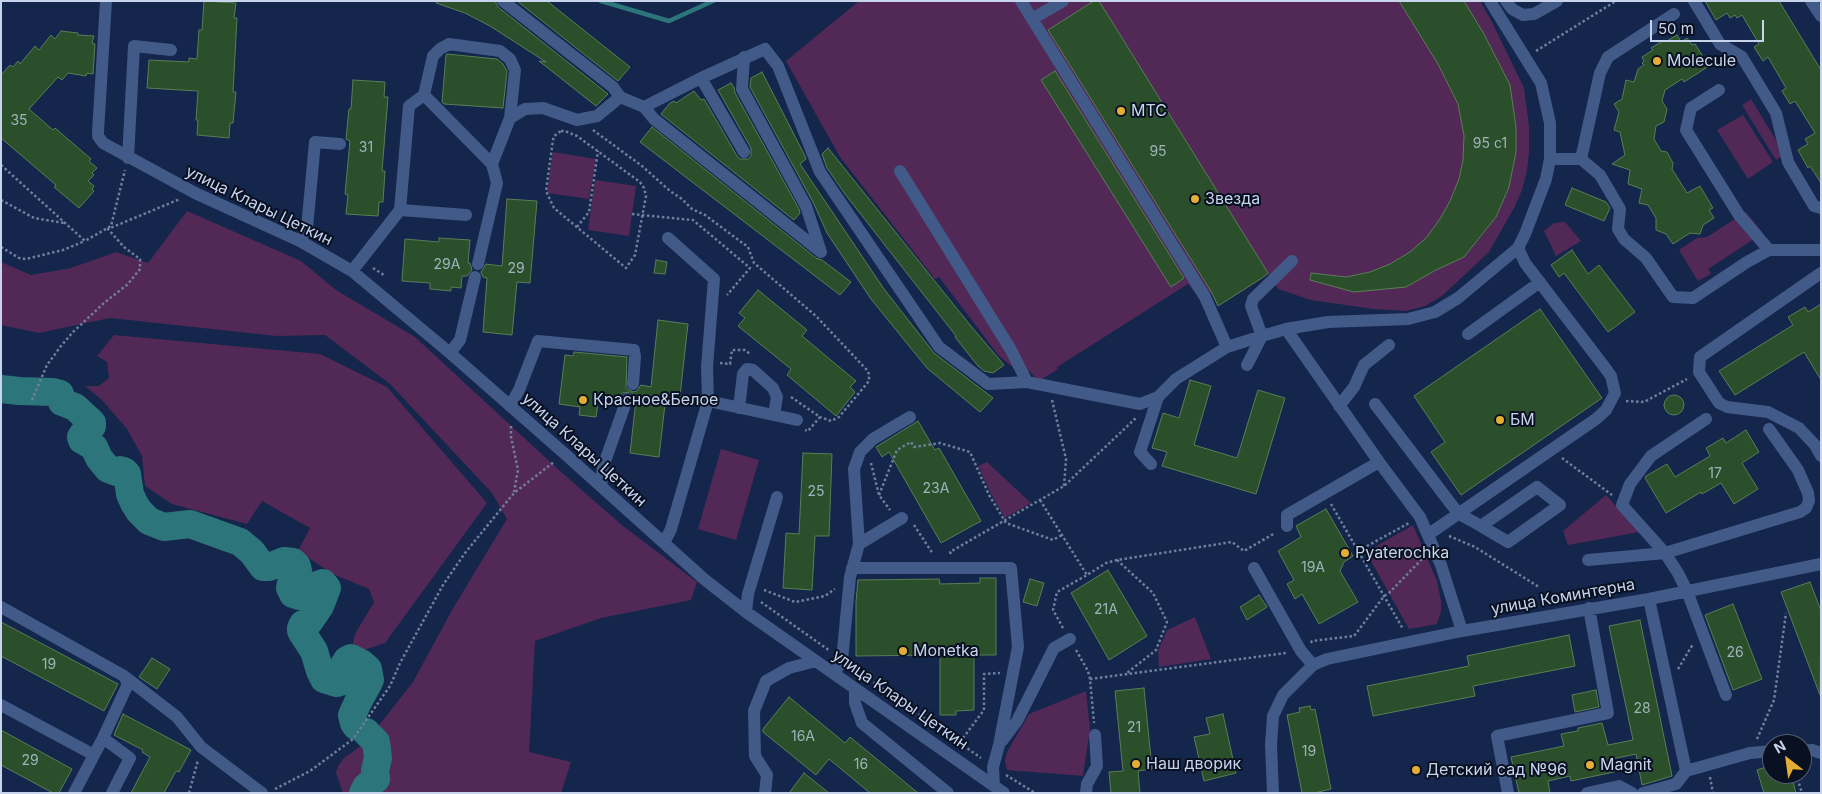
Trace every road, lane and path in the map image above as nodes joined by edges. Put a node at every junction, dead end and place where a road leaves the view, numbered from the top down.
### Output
1 (106, 1) edge
2 (503, 1) edge
3 (1020, 1) edge
4 (1063, 1) edge
5 (1490, 1) edge
6 (1506, 1) edge
7 (1557, 1) edge
8 (1616, 1) edge
9 (1694, 1) edge
10 (1811, 1) edge
11 (1674, 14) dead end
12 (1821, 16) edge
13 (1032, 19) junction
14 (171, 50) dead end
15 (744, 57) junction
16 (1526, 57) junction
17 (701, 78) junction
18 (1720, 90) dead end
19 (424, 95) junction
20 (620, 96) junction
21 (644, 107) junction
22 (510, 118) junction
23 (586, 118) junction
24 (340, 144) dead end
25 (598, 151) junction
26 (744, 152) dead end
27 (128, 158) junction
28 (1550, 159) junction
29 (1581, 160) junction
30 (492, 164) junction
31 (1, 165) edge
32 (900, 171) dead end
33 (195, 193) junction
34 (1, 200) edge
35 (1821, 208) edge
36 (400, 210) junction
37 (466, 215) dead end
38 (66, 223) junction
39 (577, 227) junction
40 (108, 229) junction
41 (668, 238) dead end
42 (85, 241) junction
43 (300, 241) junction
44 (1, 248) edge
45 (1518, 248) junction
46 (1769, 250) junction
47 (1821, 250) edge
48 (1292, 261) dead end
49 (478, 264) dead end
50 (352, 271) junction
51 (1821, 273) edge
52 (475, 277) dead end
53 (1540, 282) junction
54 (1286, 329) junction
55 (1468, 334) dead end
56 (1262, 336) junction
57 (1389, 345) dead end
58 (1227, 347) junction
59 (732, 351) dead end
60 (450, 354) junction
61 (714, 362) dead end
62 (1247, 365) dead end
63 (1699, 372) junction
64 (1027, 382) junction
65 (633, 384) dead end
66 (1048, 386) junction
67 (1158, 397) junction
68 (628, 399) dead end
69 (32, 400) dead end
70 (1612, 400) junction
71 (708, 401) junction
72 (1375, 404) dead end
73 (510, 406) junction
74 (1339, 406) junction
75 (739, 408) junction
76 (774, 415) junction
77 (820, 417) dead end
78 (910, 417) dead end
79 (797, 420) dead end
80 (1706, 420) dead end
81 (1769, 429) dead end
82 (1818, 442) edge
83 (1551, 450) junction
84 (565, 454) junction
85 (1821, 456) edge
86 (1379, 462) junction
87 (1151, 464) dead end
88 (600, 486) junction
89 (1064, 486) junction
90 (514, 493) junction
91 (879, 495) dead end
92 (777, 497) dead end
93 (1040, 500) junction
94 (1331, 504) dead end
95 (1622, 505) junction
96 (1459, 514) junction
97 (1420, 516) junction
98 (902, 518) dead end
99 (1005, 521) junction
100 (1287, 526) joint
101 (1481, 526) junction
102 (1432, 532) junction
103 (1062, 535) junction
104 (664, 543) junction
105 (859, 544) junction
106 (1358, 551) junction
107 (1665, 552) junction
108 (1426, 555) dead end
109 (1117, 560) junction
110 (1588, 560) dead end
111 (1821, 564) edge
112 (953, 568) junction
113 (1254, 568) dead end
114 (851, 573) junction
115 (1087, 575) junction
116 (1538, 587) dead end
117 (753, 591) junction
118 (1687, 591) junction
119 (1384, 596) junction
120 (1649, 599) junction
121 (1, 607) edge
122 (1589, 608) junction
123 (746, 612) junction
124 (1786, 613) dead end
125 (1701, 629) junction
126 (1462, 631) junction
127 (1070, 639) junction
128 (1410, 642) junction
129 (1301, 651) junction
130 (842, 660) junction
131 (816, 661) junction
132 (1312, 665) junction
133 (1014, 672) junction
134 (834, 674) junction
135 (1126, 674) junction
136 (124, 676) junction
137 (1090, 679) junction
138 (855, 689) junction
139 (1667, 689) junction
140 (1726, 695) dead end
141 (1, 705) edge
142 (1095, 735) joint
143 (103, 738) junction
144 (960, 742) junction
145 (999, 745) junction
146 (201, 747) junction
147 (1762, 752) edge
148 (1750, 753) junction
149 (94, 756) junction
150 (993, 767) junction
151 (1686, 771) junction
152 (999, 789) edge
153 (267, 791) edge
154 (1647, 792) edge
155 (74, 793) edge
156 (112, 793) edge
157 (189, 793) edge
158 (765, 793) edge
159 (948, 793) edge
160 (1035, 793) edge
161 (1086, 793) edge
162 (1273, 793) edge
163 (1508, 793) edge
164 (1587, 793) edge
165 (1632, 793) edge

1 - 27 street, улица Клары Цеткин
2 - 20 street
3 - 13 street
4 - 13 street
5 - 16 street
6 - 7 street
8 - 16 path
9 - 35 street
10 - 12 street
11 - 29 street
13 - 58 street
14 - 27 street
15 - 17 street
15 - 21 street
15 - 64 street
16 - 28 street
17 - 21 street
17 - 26 street
18 - 46 street
19 - 22 street
19 - 30 street
19 - 36 street
20 - 21 street
20 - 23 street
22 - 23 street
22 - 30 street
23 - 77 path
24 - 43 street
25 - 39 path
25 - 39 path
25 - 39 path
27 - 33 street, улица Клары Цеткин
27 - 40 path
28 - 29 street
28 - 45 street
29 - 46 street
30 - 49 street
31 - 38 path
32 - 64 street
33 - 40 path
33 - 43 street, улица Клары Цеткин
34 - 38 path
36 - 37 street
36 - 50 street
38 - 42 path
40 - 42 path
40 - 69 path
41 - 71 street
42 - 44 path
43 - 50 street, улица Клары Цеткин
45 - 53 street
45 - 54 street
46 - 47 street
48 - 56 street
50 - 60 street, улица Клары Цеткин
51 - 63 street
52 - 60 street
53 - 55 street
53 - 70 street
54 - 56 street
54 - 74 street
56 - 58 street
56 - 62 street
57 - 74 street
58 - 67 street
59 - 61 path
60 - 73 street, улица Клары Цеткин
63 - 70 path
63 - 82 street
64 - 66 street
65 - 73 street
66 - 67 street
66 - 89 path
67 - 87 street
67 - 89 path
68 - 88 street
70 - 83 street
71 - 75 street
71 - 104 street
72 - 96 street
73 - 84 street, улица Клары Цеткин
73 - 90 path
74 - 86 street
75 - 76 street
75 - 76 street
76 - 79 street
78 - 105 street
80 - 95 street
81 - 107 street
82 - 85 street
83 - 95 path
83 - 96 street
84 - 88 street, улица Клары Цеткин
84 - 90 path
86 - 97 street
86 - 100 street
88 - 104 street, улица Клары Цеткин
89 - 93 path
90 - 153 path
91 - 99 path
92 - 117 street
93 - 99 path
93 - 103 path
94 - 106 path
95 - 107 street
96 - 101 street
96 - 102 street
97 - 102 street
97 - 106 path
98 - 105 street
99 - 103 path
99 - 112 path
100 - 109 path
101 - 101 street
102 - 116 path
102 - 126 street
103 - 115 path
104 - 123 street, улица Клары Цеткин
105 - 114 street
106 - 119 path
107 - 110 street
107 - 118 street
108 - 119 path
109 - 115 path
109 - 135 path
111 - 118 street, улица Коминтерна
112 - 114 street
112 - 133 street
113 - 129 street
114 - 117 path
114 - 130 street
115 - 127 path
117 - 123 street
117 - 130 path
118 - 120 street, улица Коминтерна
118 - 125 street
119 - 128 path
119 - 129 path
120 - 122 street, улица Коминтерна
120 - 139 street
121 - 136 street
122 - 126 street, улица Коминтерна
122 - 163 street
123 - 131 street, улица Клары Цеткин
124 - 148 path
125 - 139 path
125 - 140 street
126 - 128 street, улица Коминтерна
127 - 137 path
127 - 145 street
128 - 132 street, улица Коминтерна
129 - 132 street
129 - 135 path
130 - 134 street
130 - 144 path
131 - 134 street, улица Клары Цеткин
131 - 158 street
132 - 162 street
133 - 144 path
133 - 145 street
134 - 138 street, улица Клары Цеткин
135 - 137 path
136 - 143 street
136 - 146 street
137 - 142 path
138 - 152 street, улица Клары Цеткин
138 - 159 street
139 - 151 street
141 - 149 street
142 - 161 street
143 - 149 street
143 - 156 street
144 - 150 path
145 - 150 street
146 - 153 street
146 - 157 path
147 - 148 street
148 - 151 street
149 - 155 street
150 - 152 street
150 - 160 path
151 - 154 street
164 - 165 street

